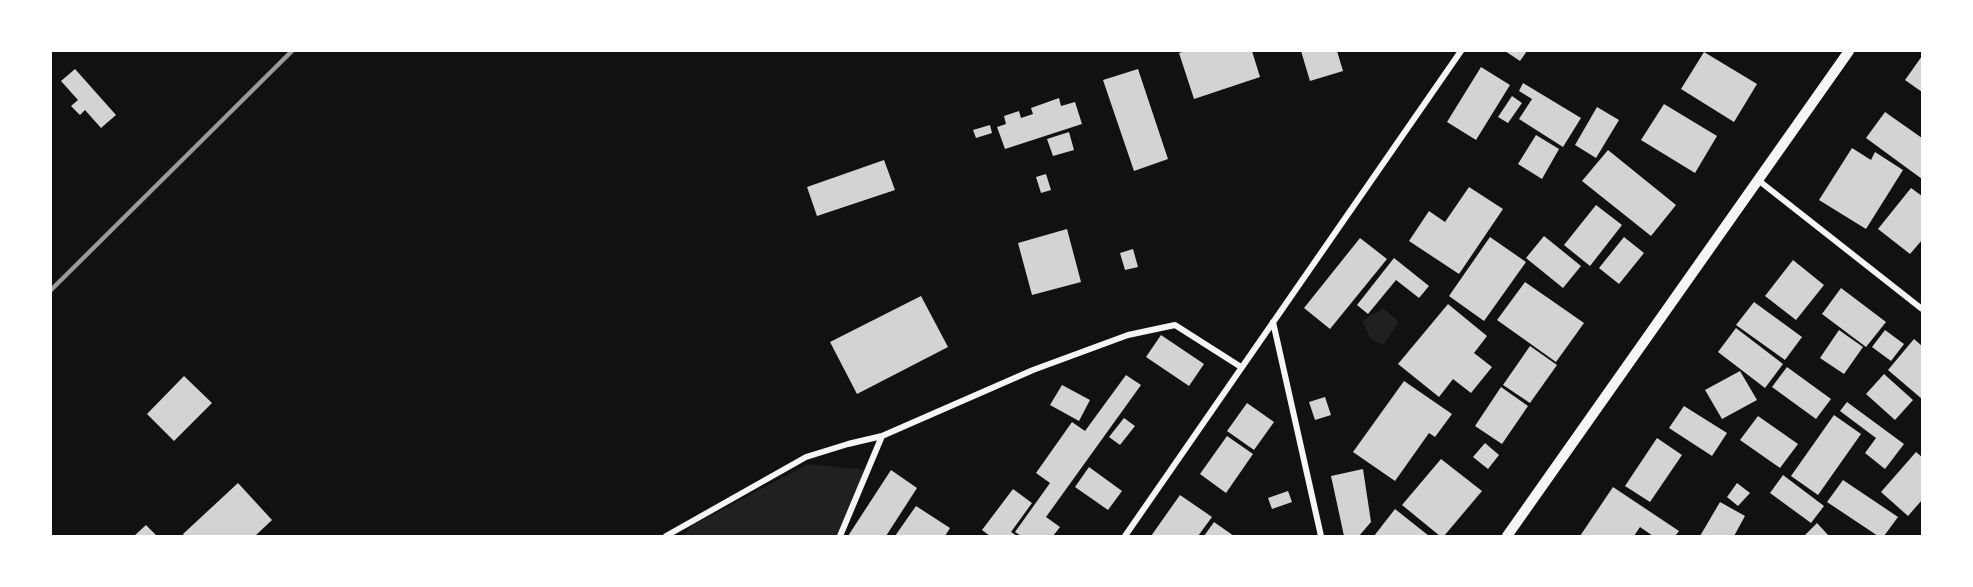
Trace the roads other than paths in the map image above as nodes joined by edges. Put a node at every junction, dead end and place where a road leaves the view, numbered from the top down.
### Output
1 (1461, 51) edge
2 (1849, 51) edge
3 (1758, 180) junction
4 (1922, 309) edge
5 (1273, 322) junction
6 (1241, 367) junction
7 (882, 436) junction
8 (666, 536) edge
9 (840, 536) edge
10 (1125, 536) edge
11 (1321, 536) edge
12 (1507, 536) edge

1 - 5 street
2 - 3 street
3 - 4 street
3 - 12 street
5 - 6 street
5 - 11 street
6 - 7 street
6 - 10 street
7 - 8 street
7 - 9 street

